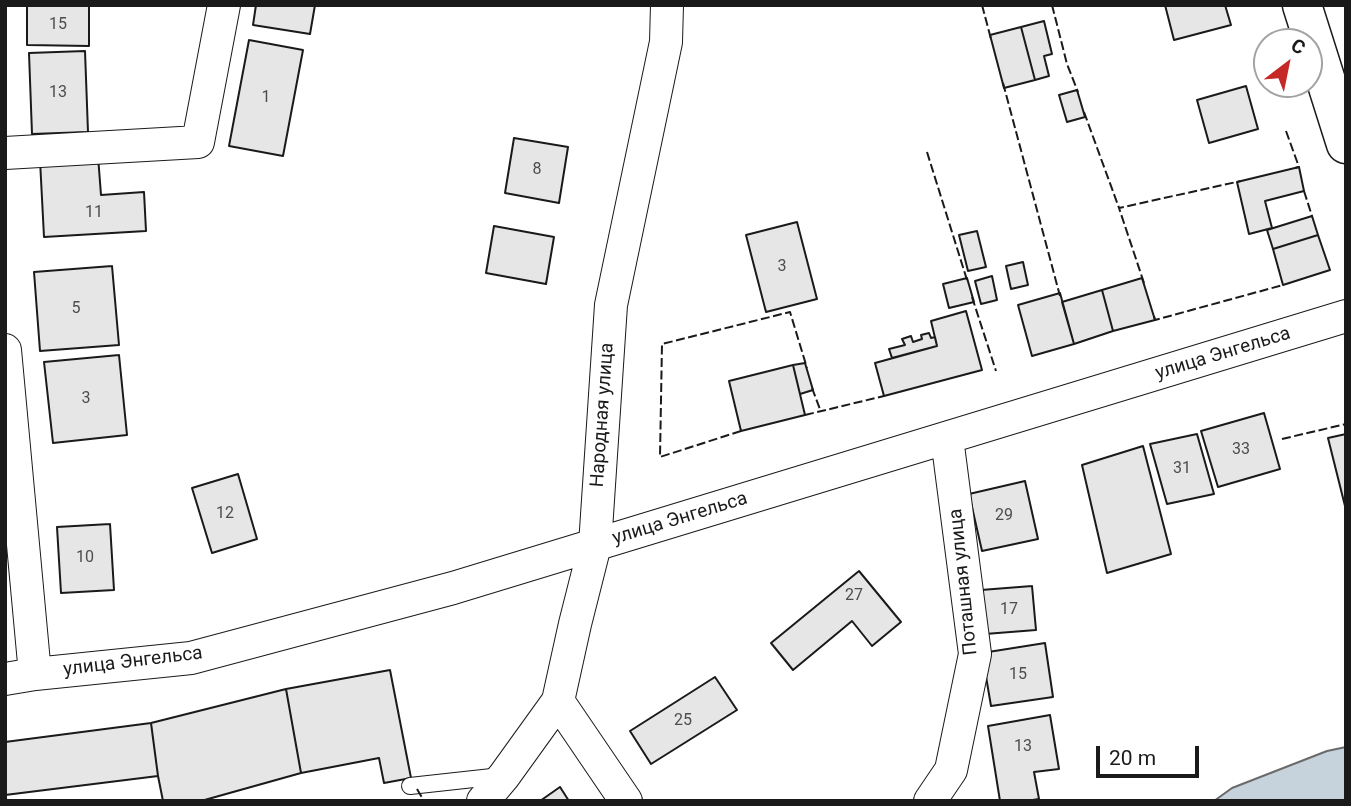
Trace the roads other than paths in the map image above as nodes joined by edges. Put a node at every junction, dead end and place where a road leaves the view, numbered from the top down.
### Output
1 (223, 5) edge
2 (667, 5) edge
3 (1302, 5) edge
4 (1346, 144) edge
5 (5, 153) edge
6 (1346, 316) edge
7 (5, 351) edge
8 (947, 438) junction
9 (595, 545) junction
10 (20, 677) edge
11 (558, 701) junction
12 (504, 776) junction
13 (410, 786) dead end
14 (483, 801) edge
15 (626, 801) edge
16 (930, 801) edge

1 - 5 street
2 - 9 street, Народная улица
3 - 4 street
6 - 8 street, улица Энгельса
7 - 10 street
8 - 9 street, улица Энгельса
8 - 16 street, Поташная улица
9 - 10 street, улица Энгельса
9 - 11 street, Народная улица
11 - 12 street, Народная улица
11 - 15 street
12 - 13 lane
12 - 14 street, Народная улица

